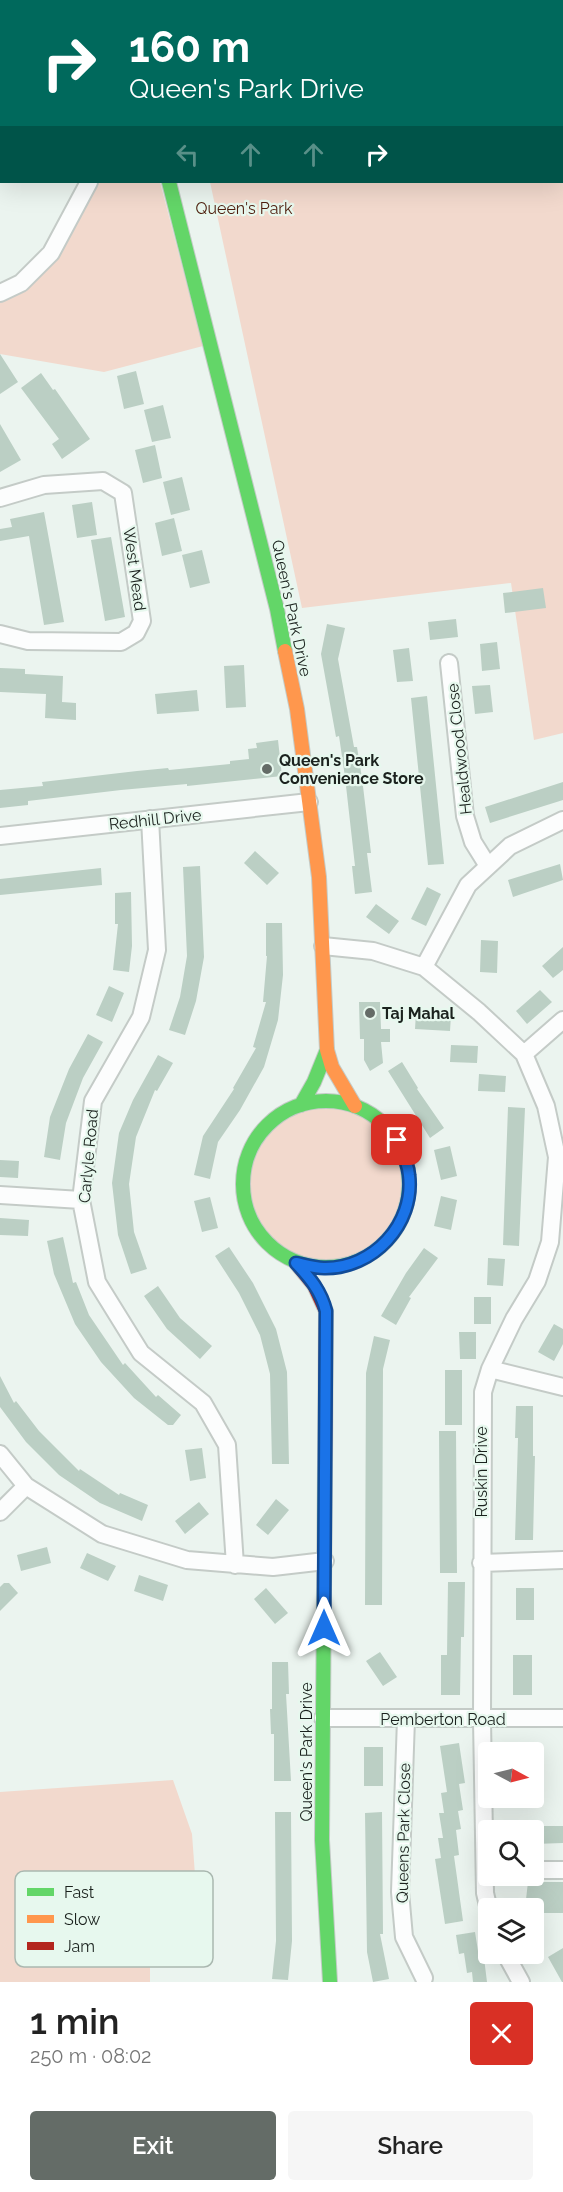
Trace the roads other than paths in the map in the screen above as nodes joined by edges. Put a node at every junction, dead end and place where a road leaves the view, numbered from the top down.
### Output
1 (88, 183) edge
2 (169, 183) edge
3 (0, 293) edge
4 (0, 498) edge
5 (0, 634) edge
6 (449, 663) dead end
7 (309, 802) junction
8 (150, 819) junction
9 (563, 820) edge
10 (0, 836) edge
11 (488, 866) junction
12 (323, 946) junction
13 (424, 967) junction
14 (563, 1020) edge
15 (327, 1050) junction
16 (524, 1054) junction
17 (301, 1105) junction
18 (355, 1106) junction
19 (560, 1156) edge
20 (0, 1195) edge
21 (81, 1200) junction
22 (296, 1263) junction
23 (349, 1265) junction
24 (341, 1281) dead end
25 (334, 1295) dead end
26 (326, 1311) junction
27 (490, 1369) junction
28 (563, 1387) edge
29 (0, 1454) edge
30 (26, 1486) junction
31 (0, 1512) edge
32 (563, 1560) edge
33 (325, 1561) junction
34 (482, 1563) junction
35 (236, 1565) junction
36 (323, 1718) junction
37 (563, 1718) edge
38 (406, 1719) junction
39 (482, 1720) junction
40 (485, 1820) edge
41 (544, 1870) edge
42 (563, 1870) edge
43 (512, 1964) edge
44 (424, 1978) dead end
45 (328, 1980) edge
46 (521, 1982) edge

1 - 3 street
2 - 7 street, Queen's Park Drive
4 - 5 street, West Mead
6 - 11 street, Healdwood Close
7 - 8 street, Redhill Drive
7 - 12 street, Queen's Park Drive
8 - 10 street, Redhill Drive
8 - 21 street, Carlyle Road
9 - 11 street
11 - 13 street
12 - 13 street, Ruskin Drive
12 - 15 street, Queen's Park Drive
13 - 16 street, Ruskin Drive
14 - 16 street
15 - 17 street, Queen's Park Drive
15 - 18 street, Queen's Park Drive
16 - 19 street, Ruskin Drive
17 - 18 street, Queen's Park Drive
17 - 22 street, Queen's Park Drive
18 - 23 street, Queen's Park Drive
19 - 27 street, Ruskin Drive
20 - 21 street
21 - 35 street, Carlyle Road
22 - 23 street, Queen's Park Drive
22 - 26 street, Queen's Park Drive
23 - 24 street
25 - 26 street, Queen's Park Drive
26 - 33 street, Queen's Park Drive
27 - 28 street
27 - 34 street, Ruskin Drive
29 - 30 street
30 - 31 street
30 - 35 street
32 - 34 street
33 - 35 street
33 - 36 street, Queen's Park Drive
34 - 39 street, Ruskin Drive
36 - 38 street, Pemberton Road
36 - 45 street, Queen's Park Drive
37 - 39 street, Pemberton Road
38 - 39 street, Pemberton Road
38 - 44 street, Queens Park Close
39 - 40 street, Ruskin Drive
41 - 42 street
43 - 46 street

